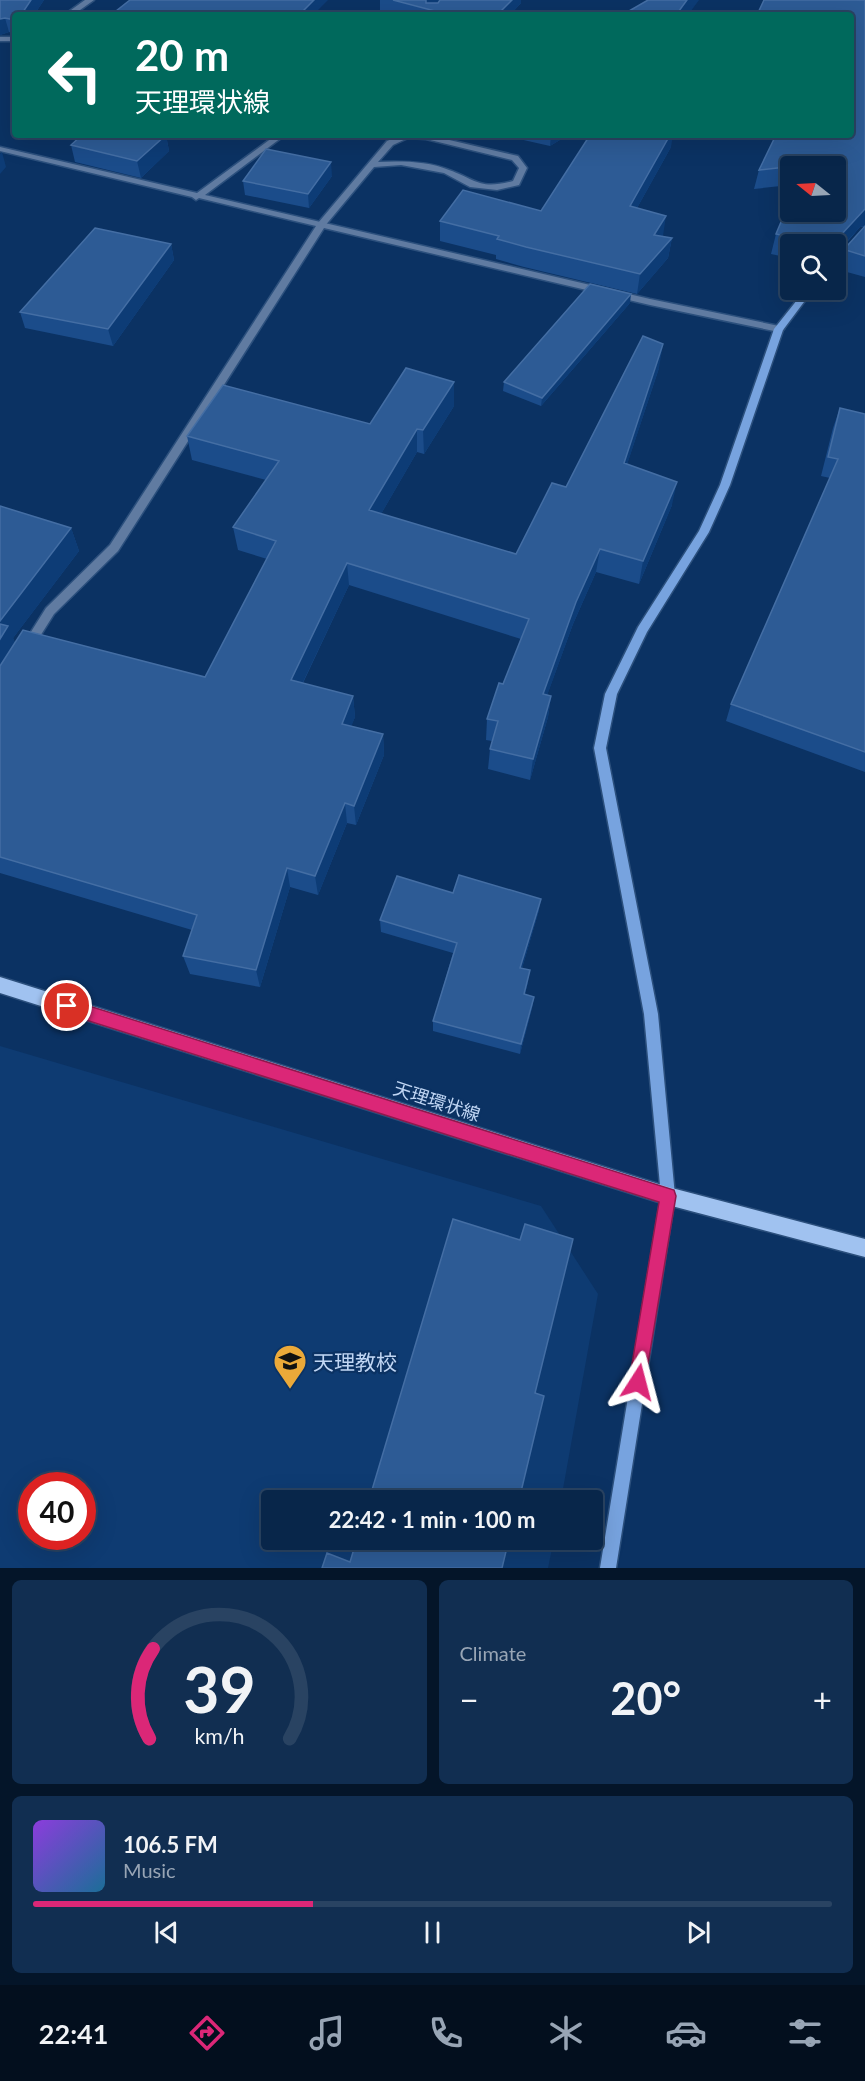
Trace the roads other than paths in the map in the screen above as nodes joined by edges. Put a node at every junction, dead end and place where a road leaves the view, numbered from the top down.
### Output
1 (90, 0) edge
2 (72, 12) edge
3 (277, 138) edge
4 (402, 138) edge
5 (426, 138) edge
6 (0, 149) edge
7 (371, 165) junction
8 (196, 197) junction
9 (321, 225) junction
10 (801, 300) edge
11 (779, 329) junction
12 (25, 651) edge
13 (0, 985) edge
14 (668, 1196) junction
15 (865, 1248) edge
16 (608, 1568) edge

1 - 2 street
3 - 8 street
4 - 7 street
5 - 7 street
6 - 8 street
7 - 9 street
8 - 9 street
9 - 11 street
9 - 12 street
10 - 11 street
11 - 14 street
13 - 14 main road, 天理環状線
14 - 15 main road, 天理環状線
14 - 16 street

